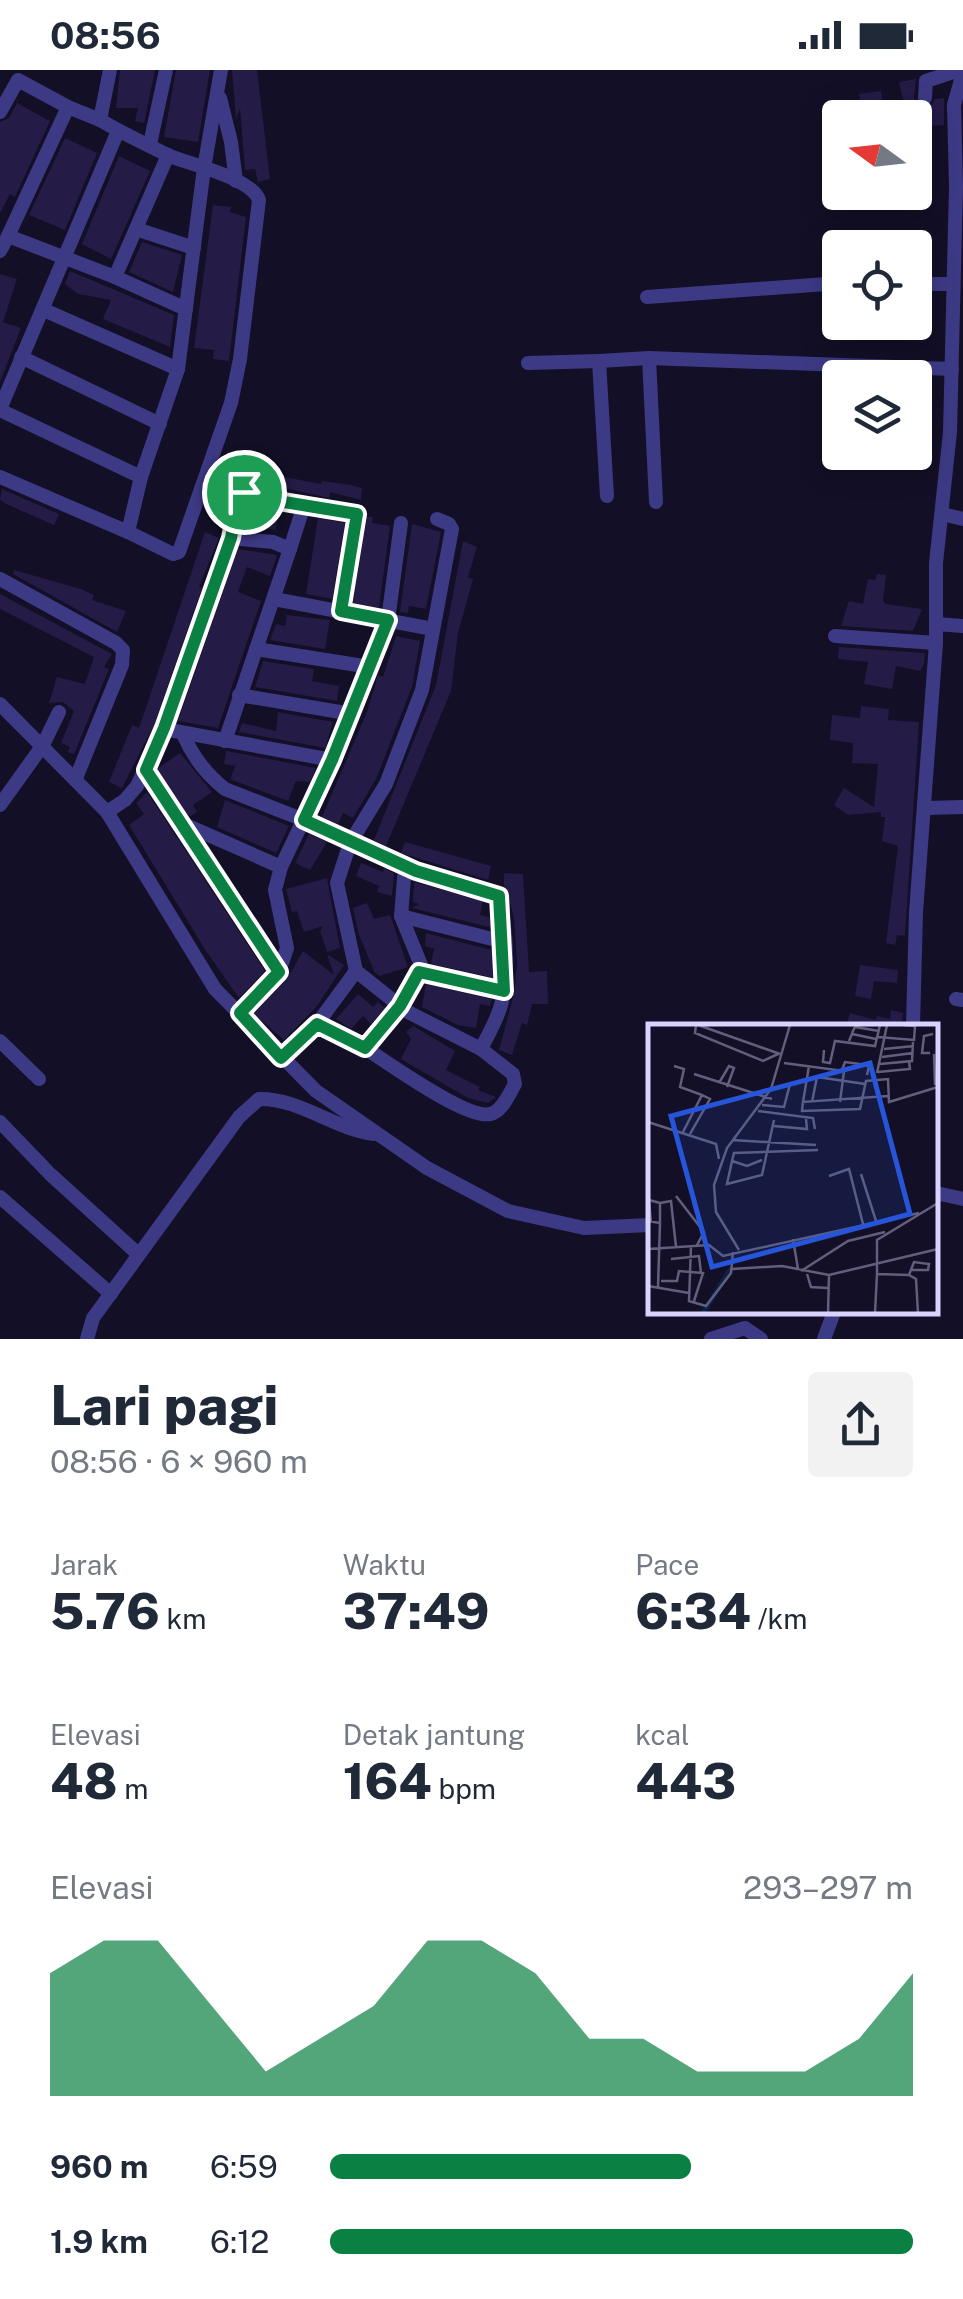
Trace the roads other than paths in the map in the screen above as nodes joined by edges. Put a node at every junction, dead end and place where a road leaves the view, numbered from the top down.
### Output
1 (5, 70) edge
2 (110, 70) edge
3 (166, 70) edge
4 (221, 70) edge
5 (961, 71) edge
6 (933, 74) edge
7 (18, 80) junction
8 (219, 94) junction
9 (925, 98) dead end
10 (68, 107) junction
11 (0, 112) edge
12 (100, 120) junction
13 (118, 131) junction
14 (150, 144) junction
15 (168, 155) junction
16 (204, 168) junction
17 (236, 180) junction
18 (136, 229) junction
19 (2, 245) edge
20 (194, 248) junction
21 (64, 257) junction
22 (115, 276) junction
23 (932, 284) edge
24 (952, 284) junction
25 (822, 285) edge
26 (647, 298) dead end
27 (186, 308) junction
28 (44, 310) junction
29 (22, 357) junction
30 (648, 358) junction
31 (600, 361) junction
32 (528, 363) dead end
33 (952, 368) junction
34 (178, 369) junction
35 (0, 409) edge
36 (160, 424) junction
37 (0, 477) edge
38 (141, 477) junction
39 (607, 496) dead end
40 (656, 502) dead end
41 (304, 505) junction
42 (942, 514) junction
43 (963, 518) edge
44 (437, 520) dead end
45 (401, 524) dead end
46 (128, 532) junction
47 (231, 538) junction
48 (290, 549) junction
49 (0, 580) edge
50 (274, 599) junction
51 (341, 611) junction
52 (388, 620) junction
53 (936, 624) junction
54 (963, 626) edge
55 (432, 629) junction
56 (835, 636) dead end
57 (936, 643) junction
58 (256, 649) junction
59 (370, 666) junction
60 (239, 695) junction
61 (0, 704) edge
62 (59, 712) dead end
63 (352, 714) junction
64 (164, 728) junction
65 (183, 734) junction
66 (225, 742) junction
67 (43, 745) junction
68 (332, 760) junction
69 (146, 770) junction
70 (76, 778) junction
71 (0, 805) edge
72 (963, 807) edge
73 (926, 808) junction
74 (107, 812) junction
75 (304, 820) junction
76 (179, 822) junction
77 (350, 843) junction
78 (405, 866) junction
79 (282, 868) junction
80 (401, 916) junction
81 (504, 942) junction
82 (356, 971) junction
83 (279, 972) junction
84 (419, 972) junction
85 (504, 991) junction
86 (400, 1006) junction
87 (240, 1013) junction
88 (317, 1024) junction
89 (913, 1024) edge
90 (0, 1041) edge
91 (365, 1048) junction
92 (482, 1049) junction
93 (281, 1058) junction
94 (39, 1078) dead end
95 (0, 1122) edge
96 (380, 1135) junction
97 (938, 1194) edge
98 (0, 1197) edge
99 (963, 1200) edge
100 (648, 1224) edge
101 (138, 1254) junction
102 (112, 1294) junction
103 (833, 1314) edge
104 (86, 1339) edge
105 (711, 1339) edge
106 (761, 1339) edge
107 (824, 1339) edge

1 - 7 street
2 - 12 street
3 - 14 street
4 - 8 street
5 - 6 street
5 - 24 street
6 - 9 street
7 - 10 street
7 - 11 street
8 - 16 street
8 - 17 street
10 - 12 street
10 - 19 street
12 - 13 street
13 - 14 street
13 - 21 street
14 - 15 street
15 - 16 street
15 - 18 street
16 - 17 street
16 - 20 street
17 - 46 street
18 - 20 street
18 - 22 street
19 - 21 street
20 - 27 street
21 - 22 street
21 - 28 street
22 - 27 street
23 - 24 street
24 - 33 street
25 - 26 street
27 - 34 street
28 - 29 street
28 - 34 street
29 - 35 street
29 - 36 street
30 - 31 street
30 - 33 street
30 - 40 street
31 - 32 street
31 - 39 street
33 - 42 street
34 - 36 street
35 - 38 street
36 - 38 street
37 - 46 street
38 - 46 street
41 - 47 street
41 - 48 street
41 - 51 street
42 - 43 street
42 - 53 street
44 - 55 street
45 - 52 street
47 - 48 street
47 - 64 street
48 - 50 street
49 - 70 street
50 - 51 street
50 - 58 street
51 - 52 street
52 - 55 street
52 - 59 street
53 - 54 street
53 - 57 street
55 - 77 street
56 - 57 street
57 - 73 street
58 - 59 street
58 - 60 street
59 - 63 street
60 - 63 street
60 - 66 street
61 - 67 street
62 - 67 street
63 - 68 street
64 - 65 street
64 - 69 street
65 - 66 street
65 - 75 street
66 - 68 street
67 - 70 street
67 - 71 street
68 - 75 street
69 - 74 street
69 - 76 street
70 - 74 street
72 - 73 street
73 - 89 street
74 - 87 street
75 - 77 street
75 - 79 street
76 - 79 street
76 - 83 street
77 - 78 street
77 - 82 street
78 - 80 street
78 - 81 street
79 - 83 street
80 - 81 street
80 - 84 street
81 - 85 street
82 - 86 street
82 - 88 street
83 - 87 street
84 - 85 street
84 - 86 street
85 - 92 street
86 - 91 street
86 - 92 street
87 - 93 street
88 - 91 street
88 - 93 street
90 - 94 street
91 - 92 street
93 - 96 street
95 - 101 street
96 - 100 street
96 - 101 street
97 - 99 street
98 - 102 street
101 - 102 street
102 - 104 street
103 - 107 street
105 - 106 street

